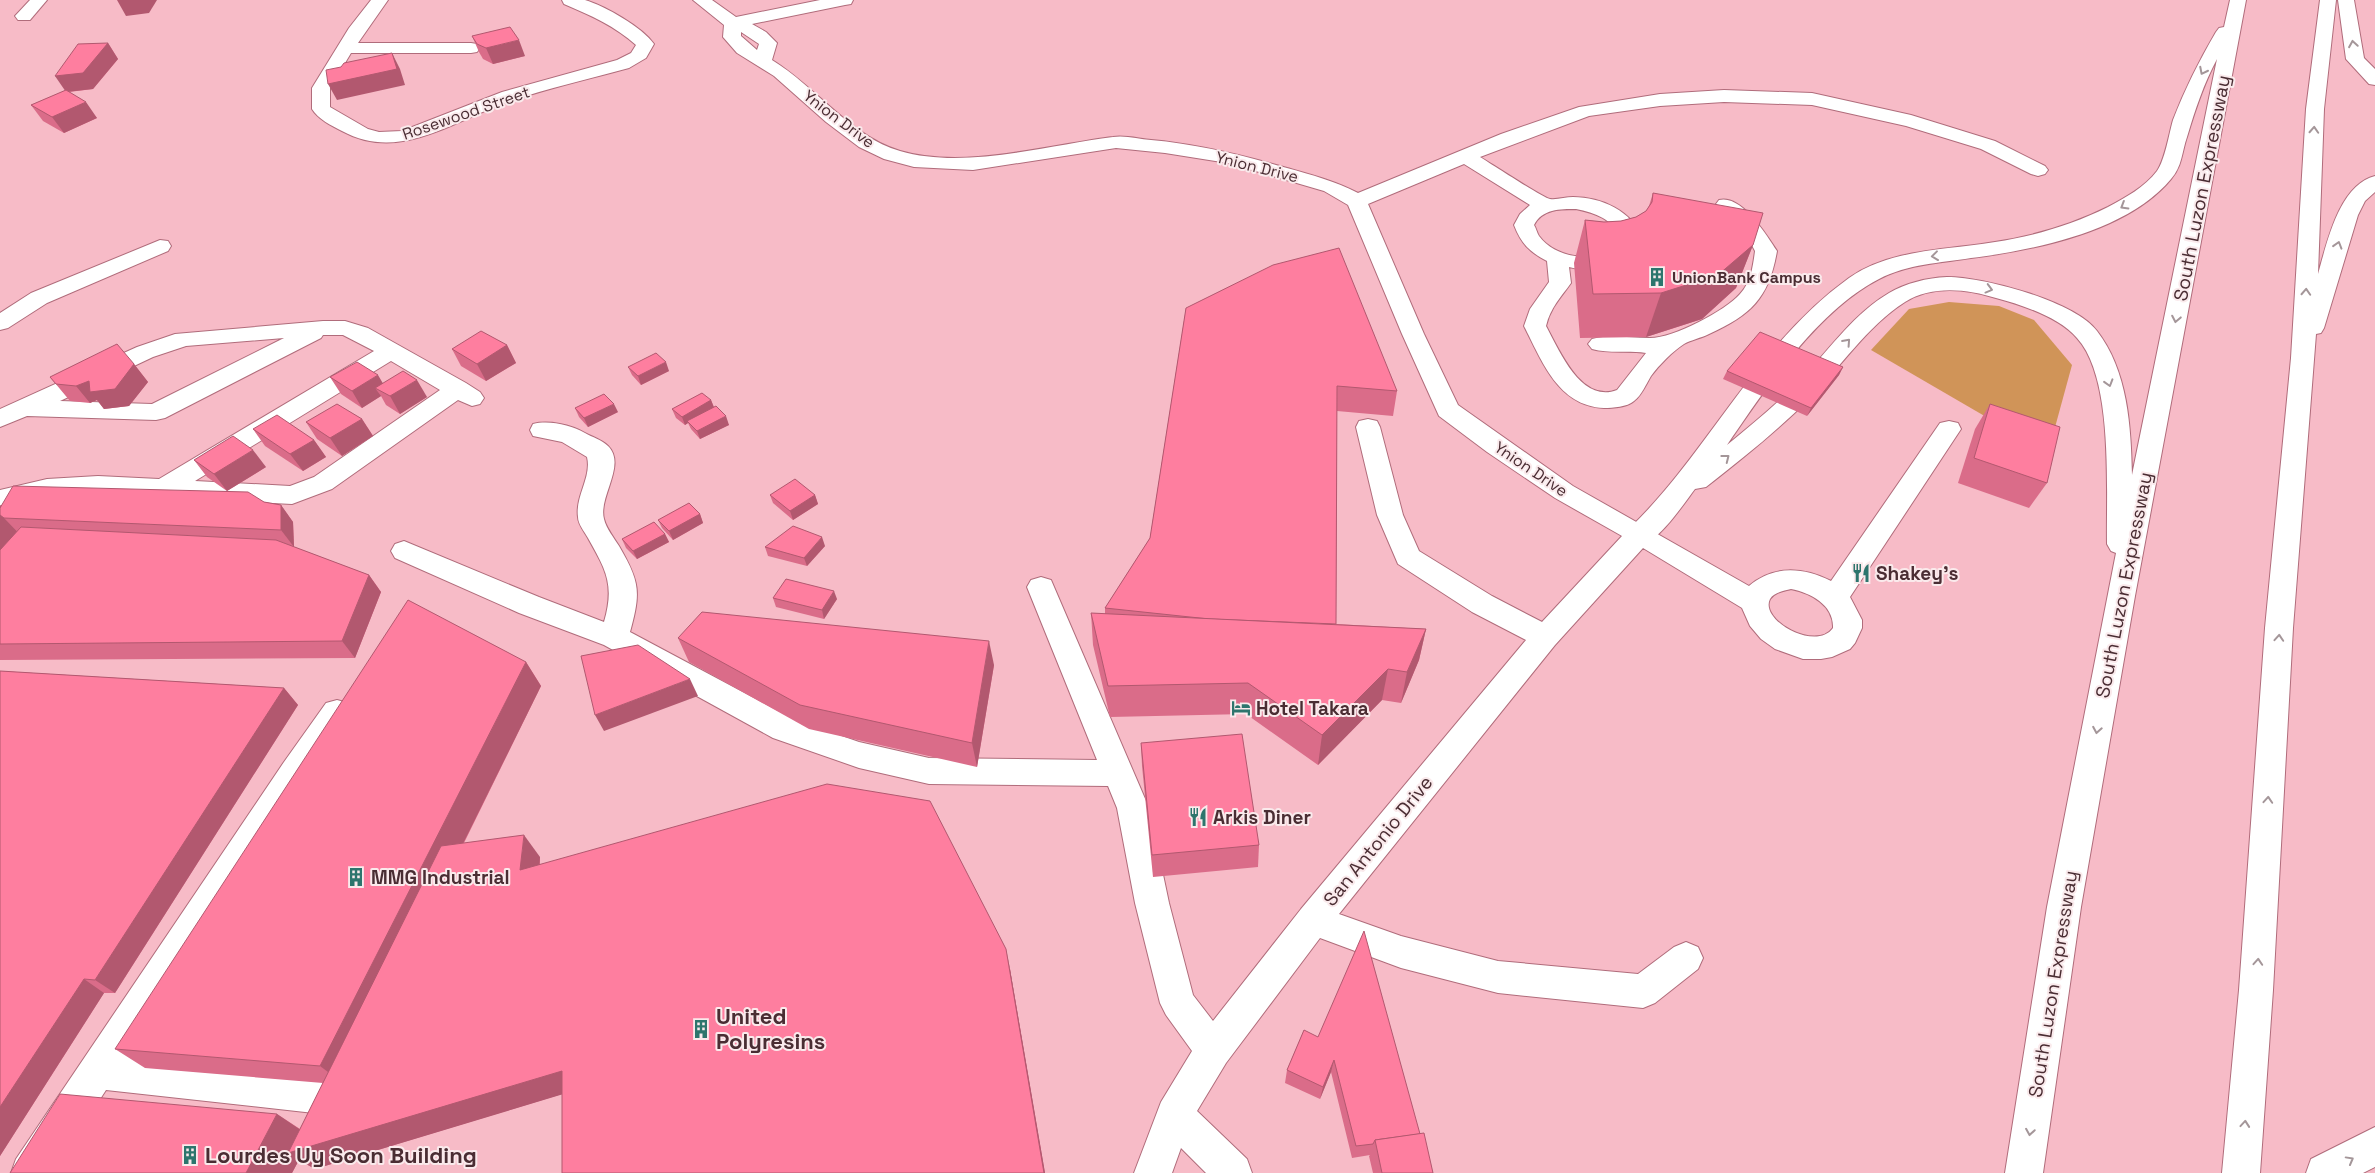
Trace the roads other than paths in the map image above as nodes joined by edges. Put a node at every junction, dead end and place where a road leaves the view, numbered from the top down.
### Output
1 (39, 0) edge
2 (380, 0) edge
3 (570, 0) edge
4 (701, 0) edge
5 (845, 0) edge
6 (2328, 0) edge
7 (2346, 0) edge
8 (2237, 7) edge
9 (24, 16) dead end
10 (733, 22) junction
11 (345, 48) junction
12 (471, 48) dead end
13 (763, 61) junction
14 (2375, 80) edge
15 (1465, 156) junction
16 (2038, 170) dead end
17 (2375, 182) edge
18 (1357, 201) junction
19 (1726, 204) edge
20 (1546, 206) junction
21 (1623, 222) junction
22 (1651, 227) edge
23 (1735, 242) edge
24 (160, 246) dead end
25 (1764, 247) junction
26 (1557, 258) junction
27 (0, 323) edge
28 (323, 328) junction
29 (1675, 340) junction
30 (1600, 344) dead end
31 (391, 351) junction
32 (2303, 358) junction
33 (24, 408) junction
34 (0, 419) edge
35 (1368, 427) dead end
36 (1948, 429) dead end
37 (542, 430) dead end
38 (164, 488) junction
39 (0, 499) edge
40 (1674, 499) junction
41 (1640, 534) junction
42 (404, 551) dead end
43 (1041, 587) dead end
44 (2121, 596) junction
45 (1834, 598) junction
46 (1754, 602) junction
47 (614, 637) junction
48 (1545, 637) junction
49 (355, 686) edge
50 (1118, 774) junction
51 (1313, 920) junction
52 (1686, 958) dead end
53 (1212, 1050) junction
54 (97, 1071) junction
55 (314, 1095) dead end
56 (1174, 1116) junction
57 (2375, 1146) edge
58 (30, 1173) edge
59 (1153, 1173) edge
60 (1233, 1173) edge
61 (2024, 1173) edge
62 (2241, 1173) edge
63 (2324, 1173) edge

1 - 9 main road
2 - 11 main road, Rosewood Street
3 - 11 main road, Rosewood Street
4 - 10 main road
5 - 10 main road
32 -> 6 main road
14 -> 7 main road
8 -> 40 main road
8 -> 44 main road, South Luzon Expressway
10 - 13 main road, Ynion Drive
10 - 13 main road
11 - 12 main road
13 - 18 main road, Ynion Drive
15 - 16 main road
15 - 18 main road
15 - 20 main road
32 -> 17 main road
18 - 41 main road, Ynion Drive
19 - 25 main road
20 - 21 main road
20 - 26 main road
21 - 22 main road
21 - 26 main road
23 - 25 main road
24 - 27 main road
25 - 29 main road
26 - 29 main road
28 - 31 main road
28 - 33 main road
28 - 33 main road
29 - 30 main road
31 - 38 main road
31 - 38 main road
62 -> 32 main road
33 - 34 main road
35 - 48 main road
36 - 45 main road
37 - 47 main road
38 - 39 main road
40 - 41 main road, San Antonio Drive
40 -> 44 main road
41 - 46 main road, Ynion Drive
41 - 48 main road, San Antonio Drive
42 - 47 main road
43 - 50 main road
44 -> 61 main road, South Luzon Expressway
45 - 46 main road
45 - 46 main road
47 - 50 main road
48 - 51 main road, San Antonio Drive
49 - 54 main road
50 - 53 main road
51 - 52 main road
51 - 53 main road, San Antonio Drive
53 - 56 main road, San Antonio Drive
54 - 55 main road
54 - 58 main road
56 - 59 main road, San Antonio Drive
56 - 60 main road
63 -> 57 main road

